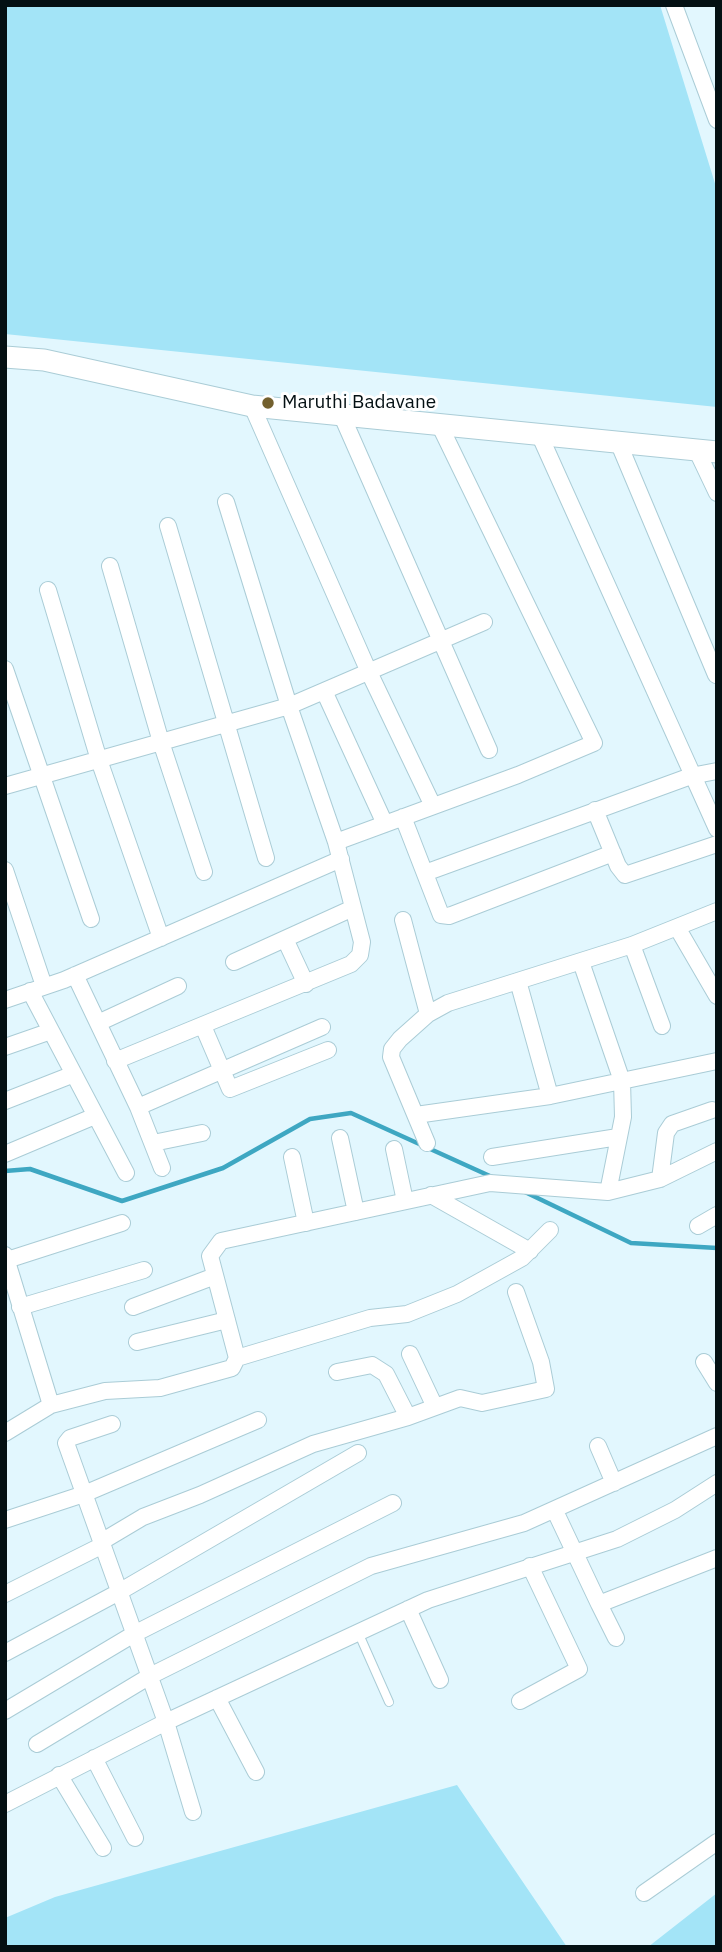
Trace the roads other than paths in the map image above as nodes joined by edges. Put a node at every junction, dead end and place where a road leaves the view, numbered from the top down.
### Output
1 (674, 5) edge
2 (717, 120) edge
3 (5, 357) edge
4 (252, 407) junction
5 (342, 416) junction
6 (440, 426) junction
7 (540, 436) junction
8 (619, 444) junction
9 (707, 452) edge
10 (717, 493) edge
11 (226, 502) dead end
12 (168, 526) dead end
13 (110, 566) dead end
14 (48, 590) dead end
15 (484, 622) dead end
16 (442, 642) junction
17 (5, 668) edge
18 (369, 670) junction
19 (716, 675) edge
20 (324, 691) junction
21 (289, 706) junction
22 (226, 724) junction
23 (161, 742) junction
24 (489, 750) dead end
25 (99, 760) junction
26 (717, 771) edge
27 (41, 776) junction
28 (691, 776) junction
29 (5, 786) edge
30 (433, 806) junction
31 (595, 810) junction
32 (403, 817) junction
33 (384, 824) junction
34 (717, 829) edge
35 (336, 842) junction
36 (717, 844) edge
37 (612, 853) junction
38 (266, 858) dead end
39 (341, 859) junction
40 (5, 870) edge
41 (204, 872) dead end
42 (425, 873) junction
43 (353, 908) junction
44 (717, 911) edge
45 (91, 919) dead end
46 (402, 920) dead end
47 (678, 929) junction
48 (161, 938) junction
49 (285, 939) junction
50 (632, 945) junction
51 (234, 962) dead end
52 (581, 962) junction
53 (75, 975) junction
54 (518, 981) junction
55 (306, 984) junction
56 (178, 986) dead end
57 (37, 989) junction
58 (717, 996) edge
59 (5, 1000) edge
60 (428, 1014) junction
61 (98, 1023) junction
62 (204, 1026) junction
63 (662, 1026) dead end
64 (322, 1027) dead end
65 (51, 1031) junction
66 (5, 1047) edge
67 (328, 1050) dead end
68 (115, 1061) junction
69 (717, 1061) edge
70 (221, 1069) junction
71 (74, 1074) junction
72 (622, 1081) junction
73 (550, 1096) junction
74 (5, 1101) edge
75 (138, 1107) junction
76 (712, 1110) dead end
77 (416, 1115) junction
78 (95, 1116) junction
79 (202, 1133) dead end
80 (618, 1137) junction
81 (340, 1138) dead end
82 (153, 1143) junction
83 (427, 1143) dead end
84 (394, 1149) dead end
85 (717, 1152) edge
86 (5, 1154) edge
87 (292, 1157) dead end
88 (492, 1157) dead end
89 (162, 1168) dead end
90 (126, 1173) dead end
91 (660, 1180) junction
92 (608, 1192) junction
93 (431, 1195) junction
94 (405, 1201) junction
95 (356, 1212) junction
96 (717, 1215) edge
97 (122, 1223) dead end
98 (306, 1223) junction
99 (698, 1226) dead end
100 (550, 1230) dead end
101 (530, 1251) junction
102 (6, 1258) edge
103 (144, 1270) dead end
104 (215, 1276) junction
105 (9, 1282) edge
106 (516, 1292) dead end
107 (20, 1307) junction
108 (133, 1307) dead end
109 (226, 1320) junction
110 (137, 1342) dead end
111 (410, 1354) dead end
112 (237, 1358) junction
113 (704, 1362) dead end
114 (337, 1372) dead end
115 (717, 1383) edge
116 (51, 1405) junction
117 (435, 1407) junction
118 (408, 1417) junction
119 (258, 1420) dead end
120 (112, 1424) dead end
121 (5, 1433) edge
122 (717, 1436) edge
123 (598, 1446) dead end
124 (358, 1453) dead end
125 (614, 1483) junction
126 (717, 1483) edge
127 (84, 1494) junction
128 (393, 1503) dead end
129 (555, 1511) junction
130 (5, 1520) edge
131 (102, 1544) junction
132 (573, 1554) junction
133 (717, 1558) edge
134 (530, 1566) junction
135 (119, 1592) junction
136 (5, 1594) edge
137 (599, 1604) junction
138 (408, 1609) junction
139 (358, 1632) junction
140 (134, 1634) junction
141 (617, 1638) dead end
142 (5, 1653) edge
143 (150, 1676) junction
144 (440, 1680) dead end
145 (217, 1698) junction
146 (389, 1702) dead end
147 (520, 1702) dead end
148 (5, 1711) edge
149 (166, 1722) junction
150 (37, 1744) dead end
151 (94, 1758) junction
152 (256, 1773) dead end
153 (59, 1775) junction
154 (5, 1804) edge
155 (193, 1812) dead end
156 (135, 1838) dead end
157 (717, 1842) edge
158 (103, 1848) dead end
159 (644, 1893) dead end

1 - 2 street
3 - 4 street
4 - 5 street
4 - 18 street
5 - 6 street
5 - 16 street
6 - 7 street
6 - 30 street
7 - 8 street
7 - 28 street
8 - 9 street
8 - 19 street
9 - 10 street
11 - 21 street
12 - 22 street
13 - 23 street
14 - 25 street
15 - 16 street
16 - 18 street
16 - 24 street
17 - 27 street
18 - 20 street
18 - 30 street
20 - 21 street
20 - 33 street
21 - 22 street
21 - 35 street
22 - 23 street
22 - 38 street
23 - 25 street
23 - 41 street
25 - 27 street
25 - 48 street
26 - 28 street
27 - 29 street
27 - 45 street
28 - 31 street
28 - 34 street
30 - 32 street
31 - 37 street
31 - 42 street
32 - 33 street
32 - 42 street
33 - 35 street
35 - 39 street
36 - 37 street
37 - 42 street
39 - 43 street
39 - 48 street
40 - 57 street
43 - 49 street
43 - 55 street
44 - 47 street
46 - 60 street
47 - 50 street
47 - 58 street
48 - 53 street
49 - 51 street
49 - 55 street
50 - 52 street
50 - 63 street
52 - 54 street
52 - 72 street
53 - 57 street
53 - 61 street
54 - 60 street
54 - 73 street
55 - 62 street
56 - 61 street
57 - 59 street
57 - 65 street
60 - 77 street
61 - 68 street
62 - 68 street
62 - 70 street
64 - 70 street
65 - 66 street
65 - 71 street
67 - 70 street
68 - 75 street
69 - 72 street
70 - 75 street
71 - 74 street
71 - 78 street
72 - 73 street
72 - 80 street
73 - 77 street
75 - 82 street
76 - 91 street
77 - 83 street
78 - 86 street
78 - 90 street
79 - 82 street
80 - 88 street
80 - 92 street
81 - 95 street
82 - 89 street
84 - 94 street
85 - 91 street
87 - 98 street
91 - 92 street
92 - 93 street
93 - 94 street
93 - 101 street
94 - 95 street
95 - 98 street
96 - 99 street
97 - 102 street
98 - 104 street
100 - 101 street
101 - 112 street
102 - 105 street
103 - 107 street
104 - 108 street
104 - 109 street
105 - 107 street
106 - 117 street
107 - 116 street
109 - 110 street
109 - 112 street
111 - 117 street
112 - 116 street
113 - 115 street
114 - 118 street
116 - 121 street
117 - 118 street
118 - 131 street
119 - 127 street
120 - 127 street
122 - 125 street
123 - 125 street
124 - 135 street
125 - 129 street
126 - 132 street
127 - 130 street
127 - 131 street
128 - 140 street
129 - 132 street
129 - 143 street
131 - 135 street
131 - 136 street
132 - 134 street
132 - 137 street
133 - 137 street
134 - 138 street
134 - 147 street
135 - 140 street
135 - 142 street
137 - 141 street
138 - 139 street
138 - 144 street
139 - 145 street
139 - 146 lane
140 - 143 street
140 - 148 street
143 - 149 street
143 - 150 street
145 - 149 street
145 - 152 street
149 - 151 street
149 - 155 street
151 - 153 street
151 - 156 street
153 - 154 street
153 - 158 street
157 - 159 street

